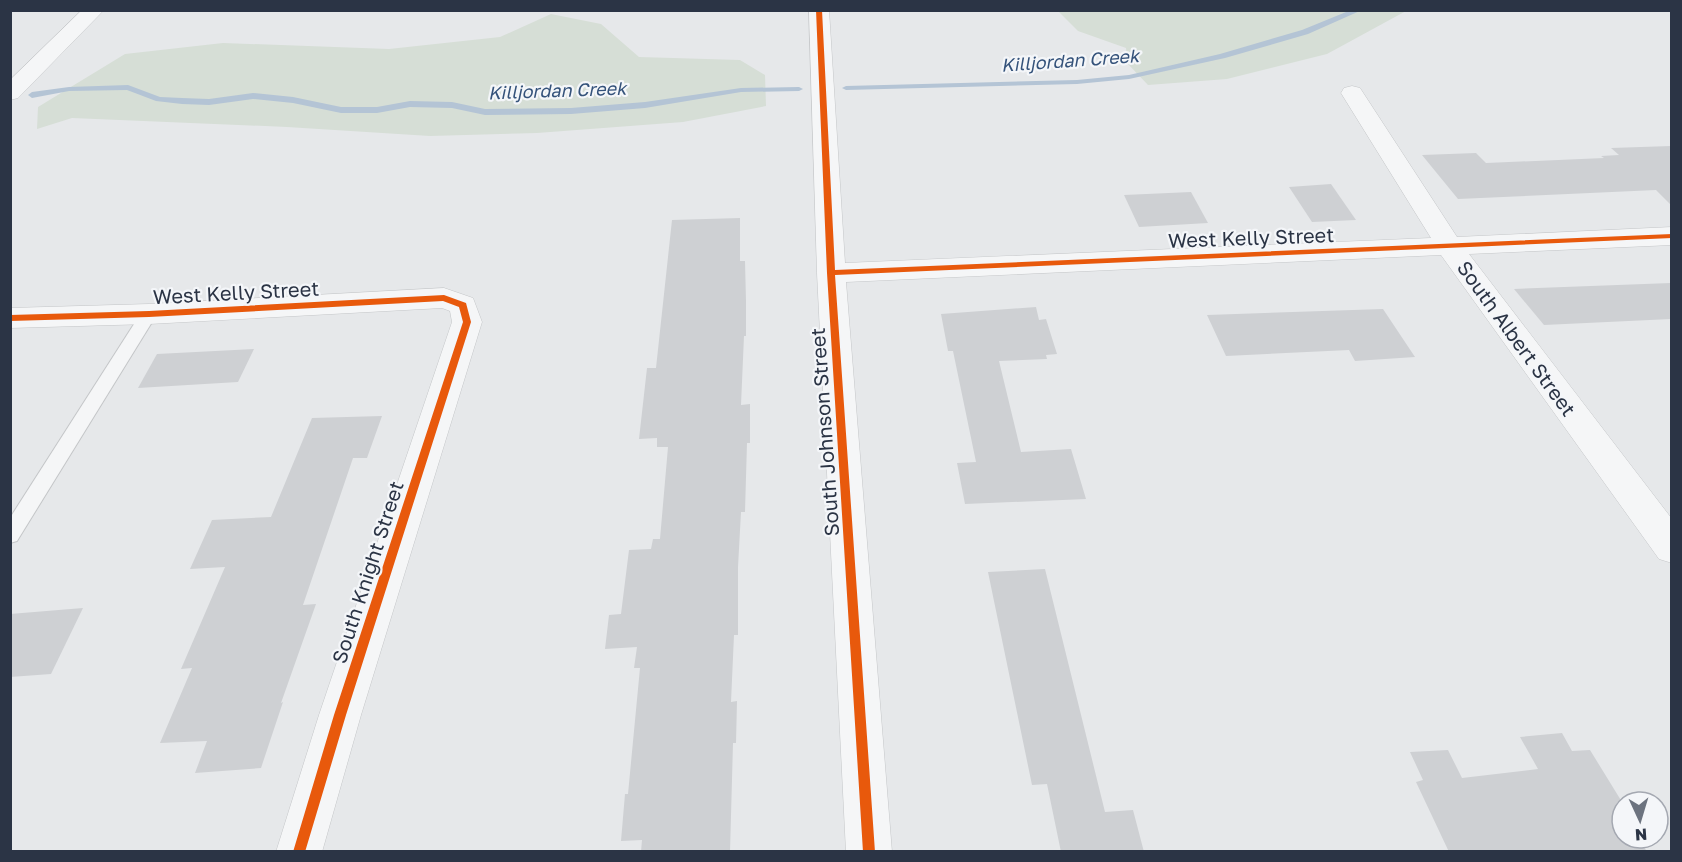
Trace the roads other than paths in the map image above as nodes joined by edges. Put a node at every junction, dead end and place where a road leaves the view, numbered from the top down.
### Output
1 (94, 10) edge
2 (819, 10) edge
3 (10, 93) edge
4 (1352, 93) dead end
5 (1671, 236) edge
6 (1450, 246) junction
7 (831, 273) junction
8 (463, 305) joint
9 (149, 314) junction
10 (10, 318) edge
11 (10, 535) edge
12 (1671, 548) edge
13 (299, 852) edge
14 (869, 852) edge

1 - 3 street
2 - 7 street, South Johnson Street
4 - 6 street, South Albert Street
5 - 6 street, West Kelly Street
6 - 7 street, West Kelly Street
6 - 12 street, South Albert Street
7 - 14 street, South Johnson Street
8 - 9 street, West Kelly Street
8 - 13 street, South Knight Street
9 - 10 street, West Kelly Street
9 - 11 lane

